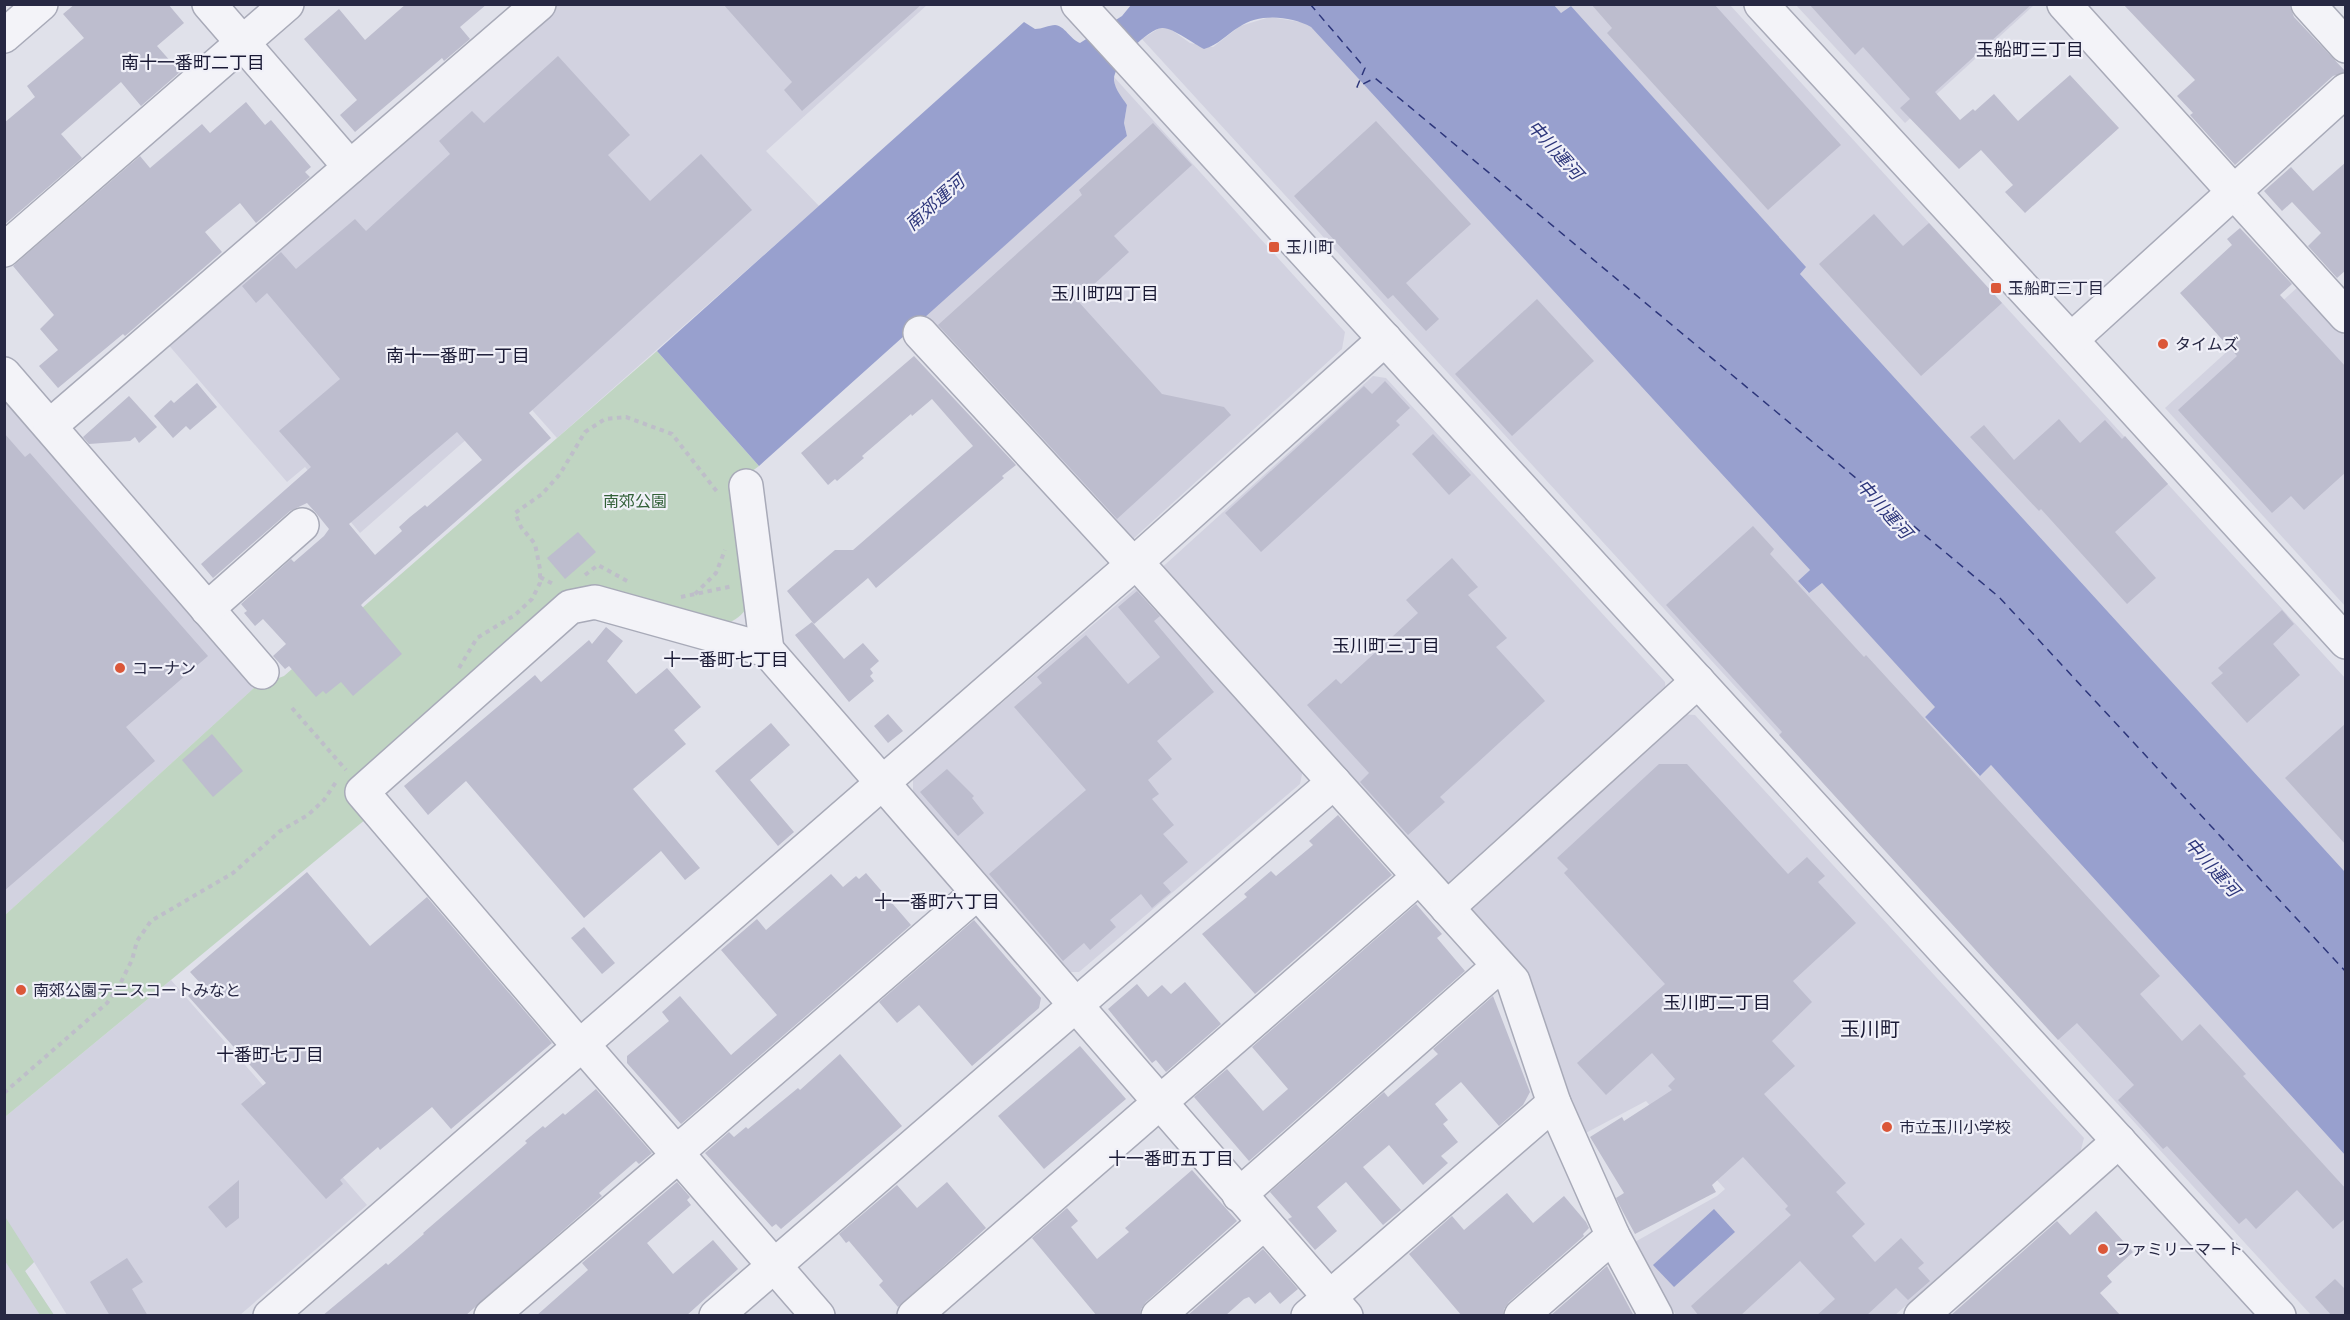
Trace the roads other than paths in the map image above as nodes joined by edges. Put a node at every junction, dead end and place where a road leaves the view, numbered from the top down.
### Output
1 (40, 4) edge
2 (209, 4) edge
3 (287, 4) edge
4 (539, 4) edge
5 (1761, 4) edge
6 (2064, 4) edge
7 (2308, 4) edge
8 (1084, 10) edge
9 (4, 36) edge
10 (243, 43) junction
11 (2346, 46) edge
12 (2346, 90) edge
13 (350, 167) junction
14 (2233, 193) junction
15 (4, 250) edge
16 (2346, 316) edge
17 (920, 333) dead end
18 (1384, 339) junction
19 (2070, 340) junction
20 (4, 374) edge
21 (50, 426) junction
22 (733, 493) road end
23 (302, 525) dead end
24 (1134, 563) junction
25 (207, 609) junction
26 (2346, 642) edge
27 (767, 650) junction
28 (262, 672) dead end
29 (1698, 681) junction
30 (1334, 782) junction
31 (881, 783) junction
32 (1419, 877) junction
33 (976, 893) junction
34 (1446, 908) junction
35 (1498, 966) junction
36 (1075, 1005) junction
37 (581, 1045) junction
38 (1159, 1103) junction
39 (1554, 1103) junction
40 (2119, 1141) junction
41 (678, 1154) junction
42 (1239, 1195) junction
43 (1264, 1223) junction
44 (1613, 1236) junction
45 (774, 1265) junction
46 (1327, 1310) edge
47 (282, 1312) edge
48 (492, 1316) edge
49 (716, 1316) edge
50 (818, 1316) edge
51 (914, 1316) edge
52 (1158, 1316) edge
53 (1521, 1316) edge
54 (1656, 1316) edge
55 (1921, 1316) edge
56 (2279, 1316) edge

1 - 9 street
2 - 10 street
3 - 10 street
4 - 13 street
5 - 19 street
6 - 14 street
7 - 11 street
8 - 18 street
10 - 13 street
10 - 15 street
12 - 14 street
13 - 21 street
14 - 16 street
14 - 19 street
17 - 24 street
18 - 24 street
18 - 29 street
19 - 26 street
20 - 21 street
21 - 25 street
22 - 27 street
23 - 25 street
24 - 30 street
24 - 31 street
25 - 28 street
27 - 31 street
27 - 37 street
29 - 34 street
29 - 40 street
30 - 32 street
30 - 36 street
31 - 33 street
31 - 37 street
32 - 34 street
32 - 38 street
33 - 36 street
33 - 41 street
34 - 35 street
35 - 39 street
35 - 42 street
36 - 38 street
36 - 45 street
37 - 41 street
37 - 47 street
38 - 42 street
38 - 51 street
39 - 44 street
39 - 46 street
40 - 55 street
40 - 56 street
41 - 45 street
41 - 48 street
42 - 43 street
43 - 46 street
43 - 52 street
44 - 53 street
44 - 54 street
45 - 49 street
45 - 50 street

